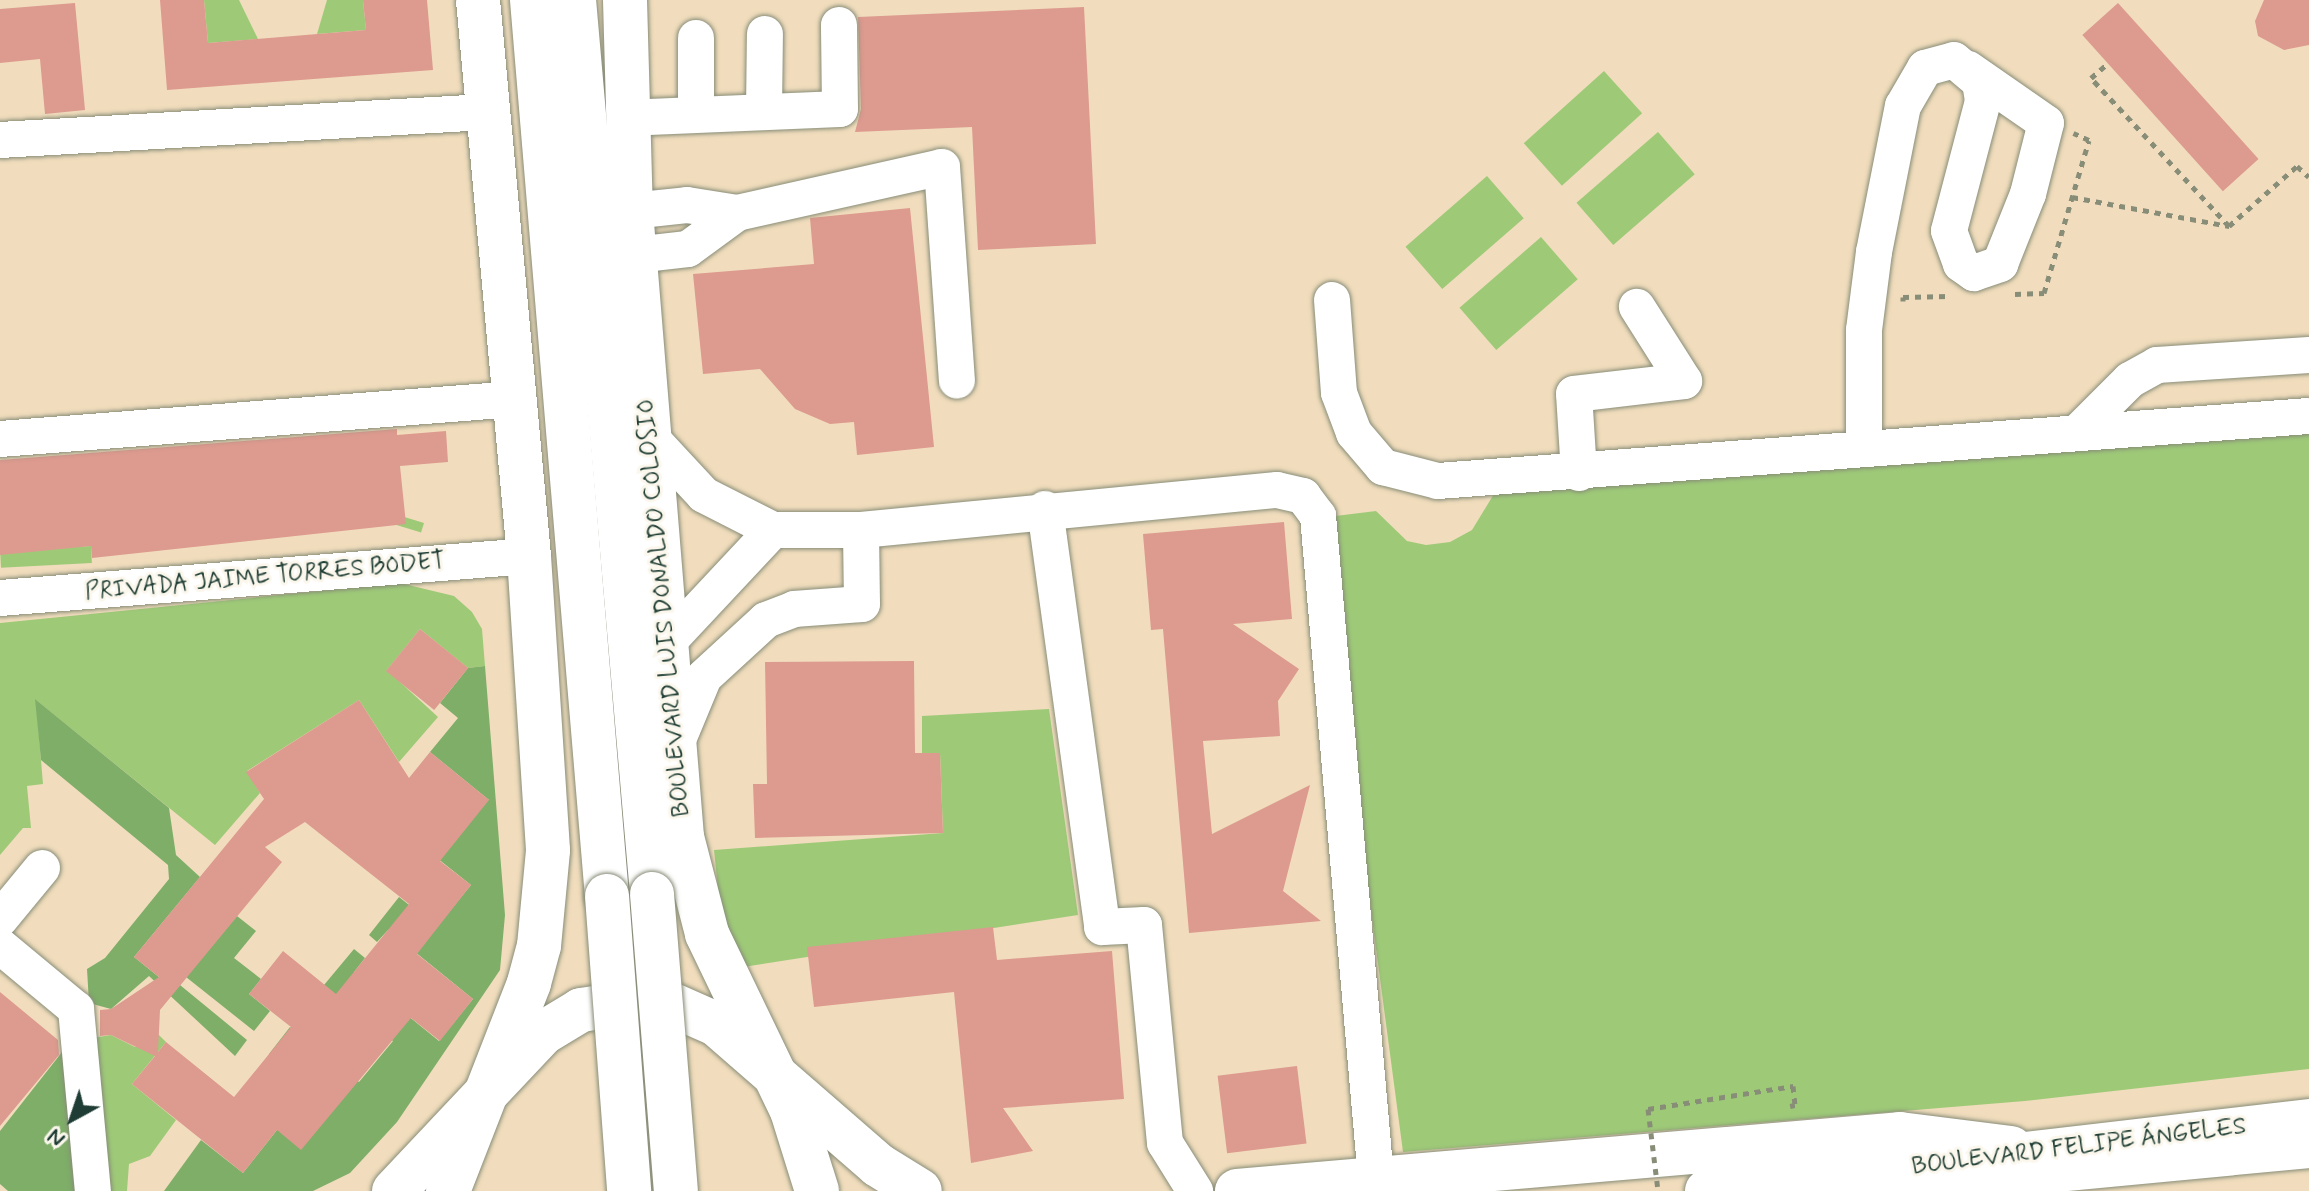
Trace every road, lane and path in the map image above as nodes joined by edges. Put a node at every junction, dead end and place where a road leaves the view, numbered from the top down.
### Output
1 (532, 0) edge
2 (574, 0) edge
3 (625, 0) edge
4 (479, 1) edge
5 (839, 25) dead end
6 (765, 34) dead end
7 (696, 38) dead end
8 (557, 45) junction
9 (2108, 63) dead end
10 (1968, 69) junction
11 (764, 111) junction
12 (489, 112) junction
13 (696, 114) junction
14 (625, 118) junction
15 (0, 140) edge
16 (2309, 177) edge
17 (2072, 197) dead end
18 (631, 211) junction
19 (737, 213) junction
20 (2229, 226) junction
21 (635, 255) junction
22 (1332, 300) dead end
23 (1637, 307) dead end
24 (2309, 355) edge
25 (957, 380) dead end
26 (515, 399) junction
27 (2309, 416) edge
28 (2077, 433) junction
29 (0, 439) edge
30 (652, 439) junction
31 (1864, 448) junction
32 (1579, 473) junction
33 (1045, 509) junction
34 (773, 530) junction
35 (861, 530) junction
36 (529, 556) junction
37 (0, 598) edge
38 (670, 640) junction
39 (677, 742) junction
40 (682, 837) junction
41 (548, 850) junction
42 (42, 868) dead end
43 (0, 919) edge
44 (0, 946) edge
45 (772, 1069) junction
46 (480, 1102) junction
47 (1781, 1107) dead end
48 (2309, 1121) edge
49 (2309, 1150) edge
50 (2038, 1151) junction
51 (1376, 1179) junction
52 (1718, 1190) edge
53 (93, 1191) edge
54 (394, 1191) edge
55 (448, 1191) edge
56 (629, 1191) edge
57 (676, 1191) edge
58 (817, 1191) edge
59 (920, 1191) edge
60 (1195, 1191) edge
61 (1237, 1191) edge
62 (1658, 1191) edge
63 (1879, 1191) edge

1 - 8 main road, BOULEVARD LUIS DONALDO COLOSIO
2 - 8 main road, BOULEVARD LUIS DONALDO COLOSIO
3 - 14 main road, BOULEVARD LUIS DONALDO COLOSIO
4 - 12 main road
5 - 11 street
6 - 11 street
7 - 13 street
8 - 56 main road, BOULEVARD LUIS DONALDO COLOSIO, bridge
8 - 57 main road, BOULEVARD LUIS DONALDO COLOSIO, bridge
9 - 20 path
10 - 10 street
10 - 31 street
11 - 13 street
12 - 15 street
12 - 26 main road
13 - 14 street
14 - 18 main road, BOULEVARD LUIS DONALDO COLOSIO
16 - 20 path
17 - 20 path
18 - 19 street
18 - 21 main road, BOULEVARD LUIS DONALDO COLOSIO
19 - 21 street
19 - 25 street
21 - 30 main road, BOULEVARD LUIS DONALDO COLOSIO
22 - 32 street
23 - 32 street
24 - 28 street
26 - 29 street
26 - 36 main road
27 - 28 street
28 - 31 street
30 - 34 street
30 - 38 main road, BOULEVARD LUIS DONALDO COLOSIO
31 - 32 street
33 - 35 street
33 - 51 street
33 - 60 street
34 - 35 street
34 - 38 street
35 - 39 street
36 - 37 street, PRIVADA JAIME TORRES BODET
36 - 41 main road
38 - 39 main road, BOULEVARD LUIS DONALDO COLOSIO
39 - 40 main road, BOULEVARD LUIS DONALDO COLOSIO
40 - 41 main road
40 - 45 main road, BOULEVARD LUIS DONALDO COLOSIO
41 - 46 main road
42 - 43 street
44 - 53 street
45 - 46 main road
45 - 58 main road, BOULEVARD LUIS DONALDO COLOSIO
45 - 59 main road
46 - 54 main road
46 - 55 main road
47 - 62 path, bridge
48 - 50 main road, BOULEVARD FELIPE ÁNGELES
49 - 63 street
50 - 51 main road
50 - 52 main road, BOULEVARD FELIPE ÁNGELES
51 - 61 main road

